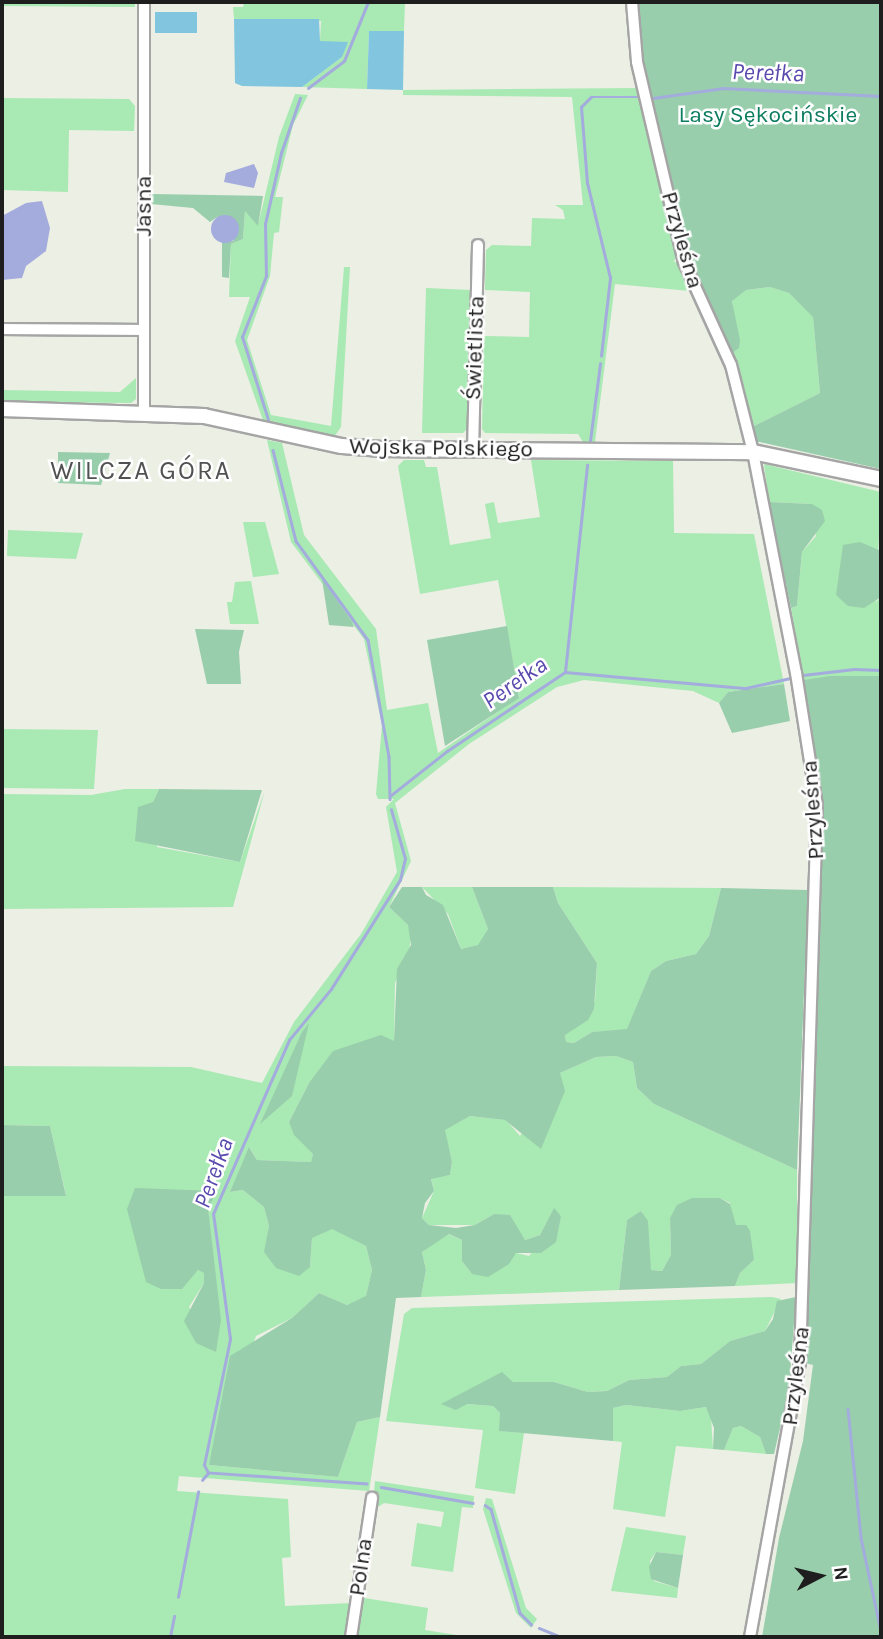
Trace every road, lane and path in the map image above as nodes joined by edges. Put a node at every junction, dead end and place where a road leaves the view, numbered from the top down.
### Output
1 (144, 2) edge
2 (632, 2) edge
3 (478, 245) dead end
4 (2, 329) edge
5 (144, 330) junction
6 (2, 409) edge
7 (144, 411) junction
8 (472, 451) junction
9 (753, 452) junction
10 (881, 479) edge
11 (372, 1498) dead end
12 (351, 1637) edge
13 (750, 1637) edge

1 - 5 street, Jasna
2 - 9 street, Przyleśna
3 - 8 street, Świetlista
4 - 5 street
5 - 7 street, Jasna
6 - 7 street, Wojska Polskiego
7 - 8 street, Wojska Polskiego
8 - 9 street, Wojska Polskiego
9 - 10 street, Wojska Polskiego
9 - 13 street, Przyleśna
11 - 12 street, Polna

